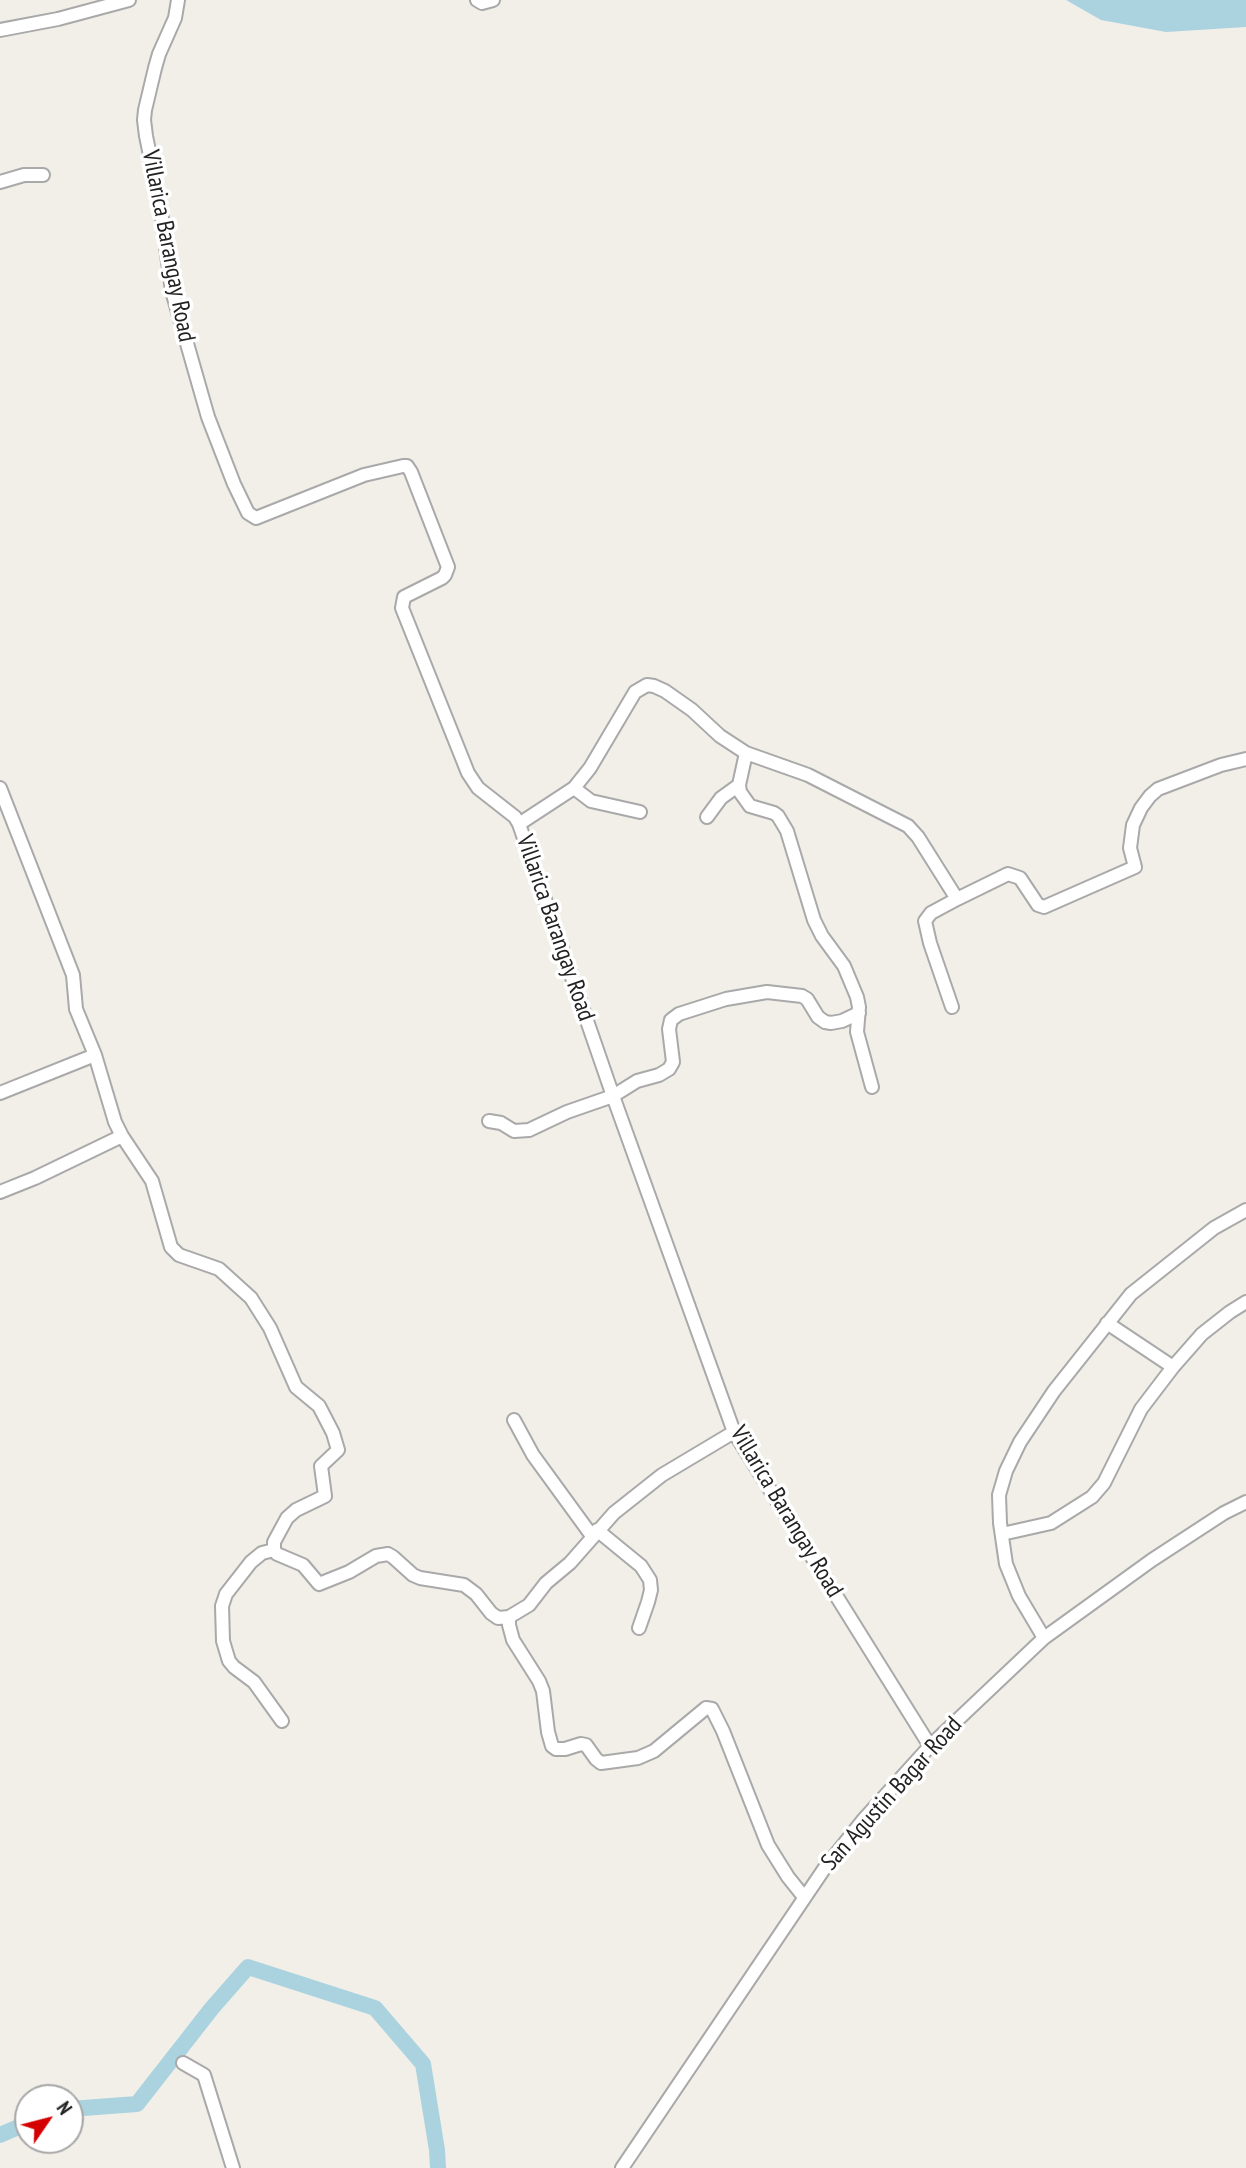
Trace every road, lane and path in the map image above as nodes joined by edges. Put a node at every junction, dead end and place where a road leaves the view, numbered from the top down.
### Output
1 (129, 0) edge
2 (178, 0) edge
3 (477, 0) edge
4 (493, 0) edge
5 (0, 30) edge
6 (43, 175) dead end
7 (0, 182) edge
8 (746, 753) junction
9 (1246, 759) edge
10 (739, 785) junction
11 (0, 788) edge
12 (574, 788) junction
13 (640, 812) dead end
14 (707, 817) dead end
15 (519, 824) junction
16 (957, 900) junction
17 (952, 1007) dead end
18 (859, 1013) junction
19 (95, 1055) junction
20 (873, 1087) dead end
21 (0, 1093) edge
22 (613, 1096) junction
23 (489, 1121) dead end
24 (122, 1136) junction
25 (0, 1192) edge
26 (1246, 1210) edge
27 (1246, 1302) edge
28 (1107, 1323) junction
29 (1173, 1367) junction
30 (513, 1420) dead end
31 (734, 1432) junction
32 (1246, 1502) edge
33 (595, 1533) junction
34 (1002, 1534) junction
35 (274, 1550) junction
36 (509, 1617) junction
37 (639, 1628) dead end
38 (1044, 1638) junction
39 (282, 1721) dead end
40 (930, 1746) junction
41 (804, 1897) junction
42 (183, 2063) dead end
43 (233, 2168) edge
44 (622, 2168) edge

1 - 5 street
2 - 15 street, Villarica Barangay Road
3 - 4 street
6 - 7 street
8 - 10 street
8 - 12 street
8 - 16 street
9 - 16 street
10 - 14 street
10 - 18 street
11 - 19 street
12 - 13 street
12 - 15 street
15 - 22 street, Villarica Barangay Road
16 - 17 street
18 - 20 street
18 - 22 street
19 - 21 street
19 - 24 street
22 - 23 street
22 - 31 street, Villarica Barangay Road
24 - 25 street
24 - 35 street
26 - 28 street
27 - 29 street
28 - 29 street
28 - 34 street
29 - 34 street
30 - 33 street
31 - 33 street
31 - 40 street, Villarica Barangay Road
32 - 38 street, San Agustin Bagar Road
33 - 36 street
33 - 37 street
34 - 38 street
35 - 36 street
35 - 39 street
36 - 41 street
38 - 40 street, San Agustin Bagar Road
40 - 41 street, San Agustin Bagar Road
41 - 44 street, San Agustin Bagar Road
42 - 43 street

